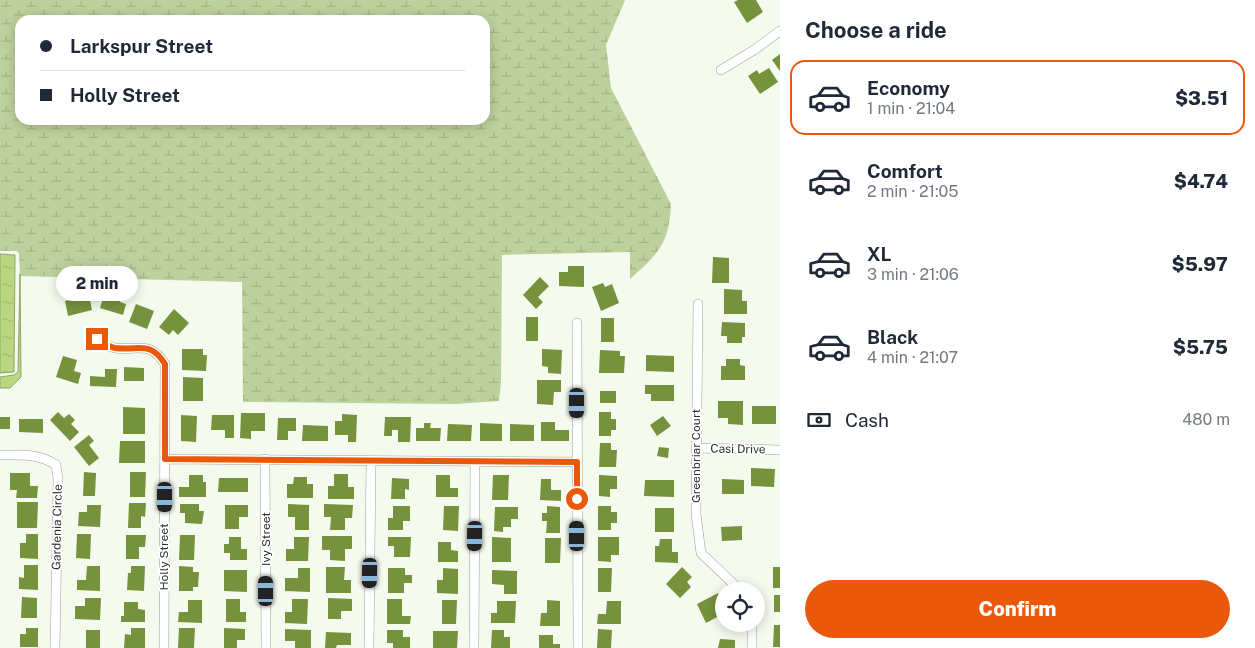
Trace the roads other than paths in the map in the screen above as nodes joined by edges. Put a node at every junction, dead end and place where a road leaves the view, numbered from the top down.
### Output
1 (780, 31) edge
2 (721, 70) dead end
3 (698, 304) dead end
4 (577, 323) dead end
5 (97, 339) dead end
6 (696, 448) junction
7 (780, 450) edge
8 (0, 455) edge
9 (165, 459) junction
10 (266, 459) junction
11 (371, 460) junction
12 (475, 461) junction
13 (577, 462) junction
14 (732, 582) edge
15 (752, 632) edge
16 (55, 648) edge
17 (164, 648) edge
18 (266, 648) edge
19 (369, 648) edge
20 (474, 648) edge
21 (578, 648) edge
22 (752, 648) edge

1 - 2 street
3 - 6 street, Greenbriar Court
4 - 13 street
5 - 9 street, Holly Street
6 - 7 street, Casi Drive
6 - 14 street, Greenbriar Court
8 - 16 street, Gardenia Circle
9 - 10 street
9 - 17 street, Holly Street
10 - 11 street
10 - 18 street, Ivy Street
11 - 12 street
11 - 19 street
12 - 13 street
12 - 20 street
13 - 21 street
15 - 22 street

